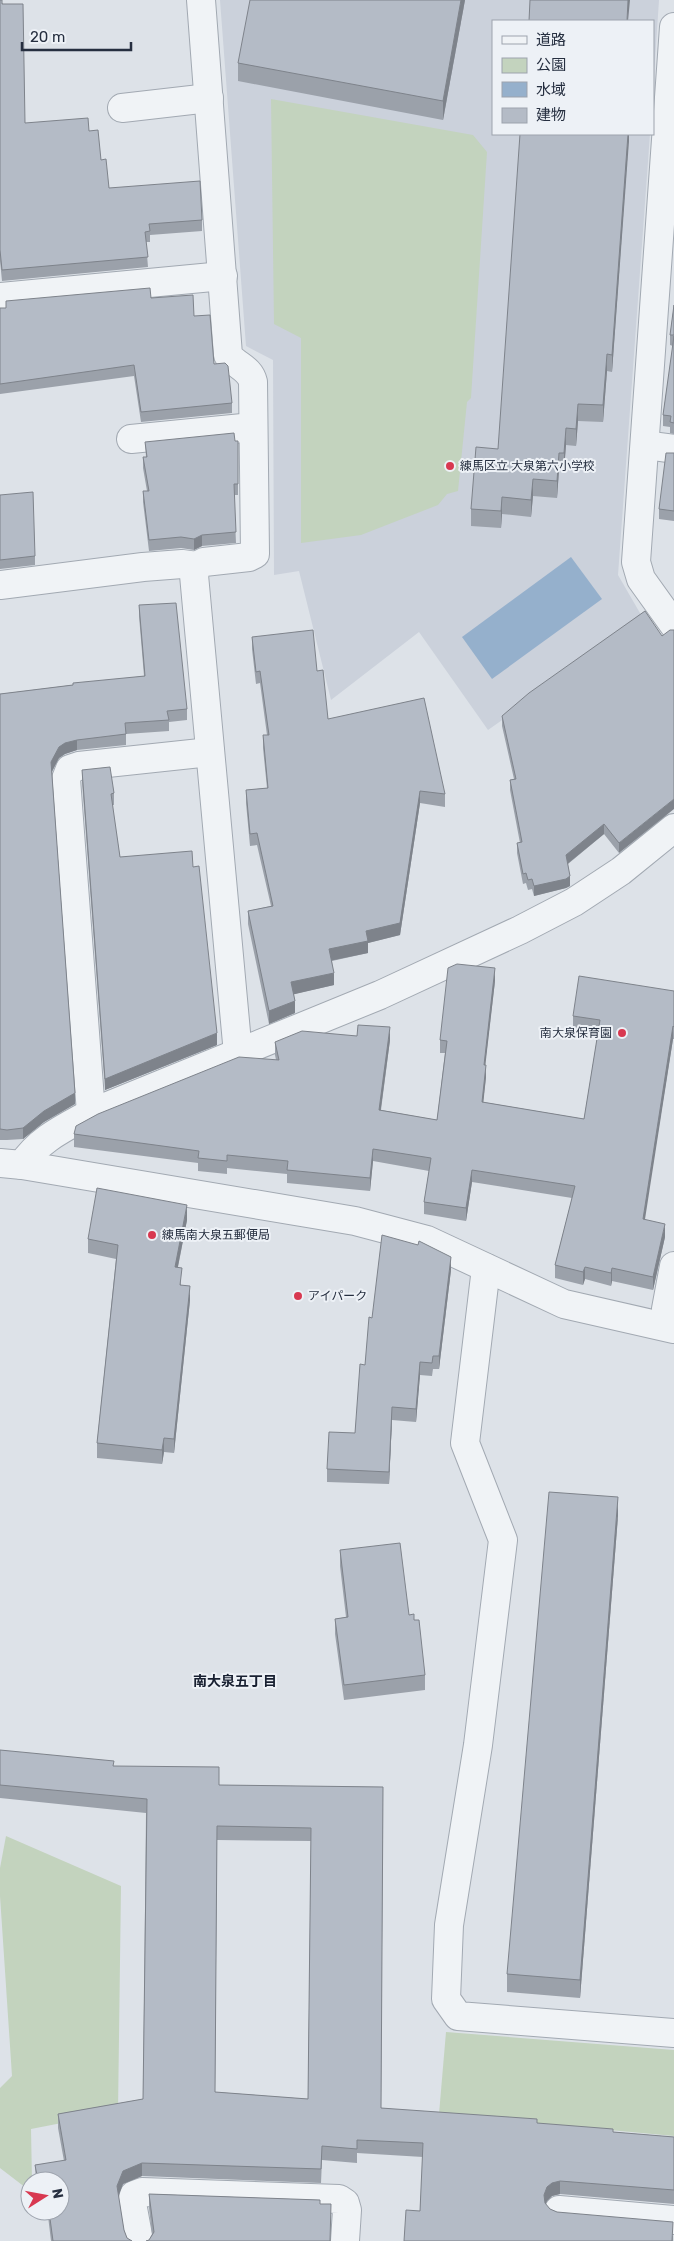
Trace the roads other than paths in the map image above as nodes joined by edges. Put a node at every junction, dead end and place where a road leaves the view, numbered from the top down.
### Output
1 (201, 0) edge
2 (674, 27) edge
3 (209, 98) junction
4 (672, 106) edge
5 (122, 108) dead end
6 (223, 276) junction
7 (666, 283) edge
8 (0, 297) edge
9 (253, 427) junction
10 (131, 439) dead end
11 (645, 445) junction
12 (674, 449) edge
13 (197, 566) junction
14 (0, 585) edge
15 (674, 625) edge
16 (210, 752) junction
17 (674, 828) edge
18 (238, 1054) junction
19 (91, 1113) junction
20 (11, 1164) edge
21 (674, 1266) edge
22 (486, 1268) junction
23 (674, 1323) edge
24 (674, 1329) edge
25 (674, 2033) edge
26 (559, 2210) edge
27 (674, 2220) edge
28 (139, 2241) edge
29 (345, 2241) edge

1 - 3 street
2 - 4 street
3 - 5 street
3 - 6 street
4 - 7 street
6 - 8 street
6 - 9 street
7 - 11 street
9 - 10 street
9 - 13 street
11 - 12 street
11 - 15 street
13 - 14 street
13 - 16 street
16 - 18 street
16 - 19 street
17 - 18 street
18 - 19 street
19 - 20 street
20 - 22 street
21 - 23 street
22 - 24 street
22 - 25 street
26 - 27 street
28 - 29 street

